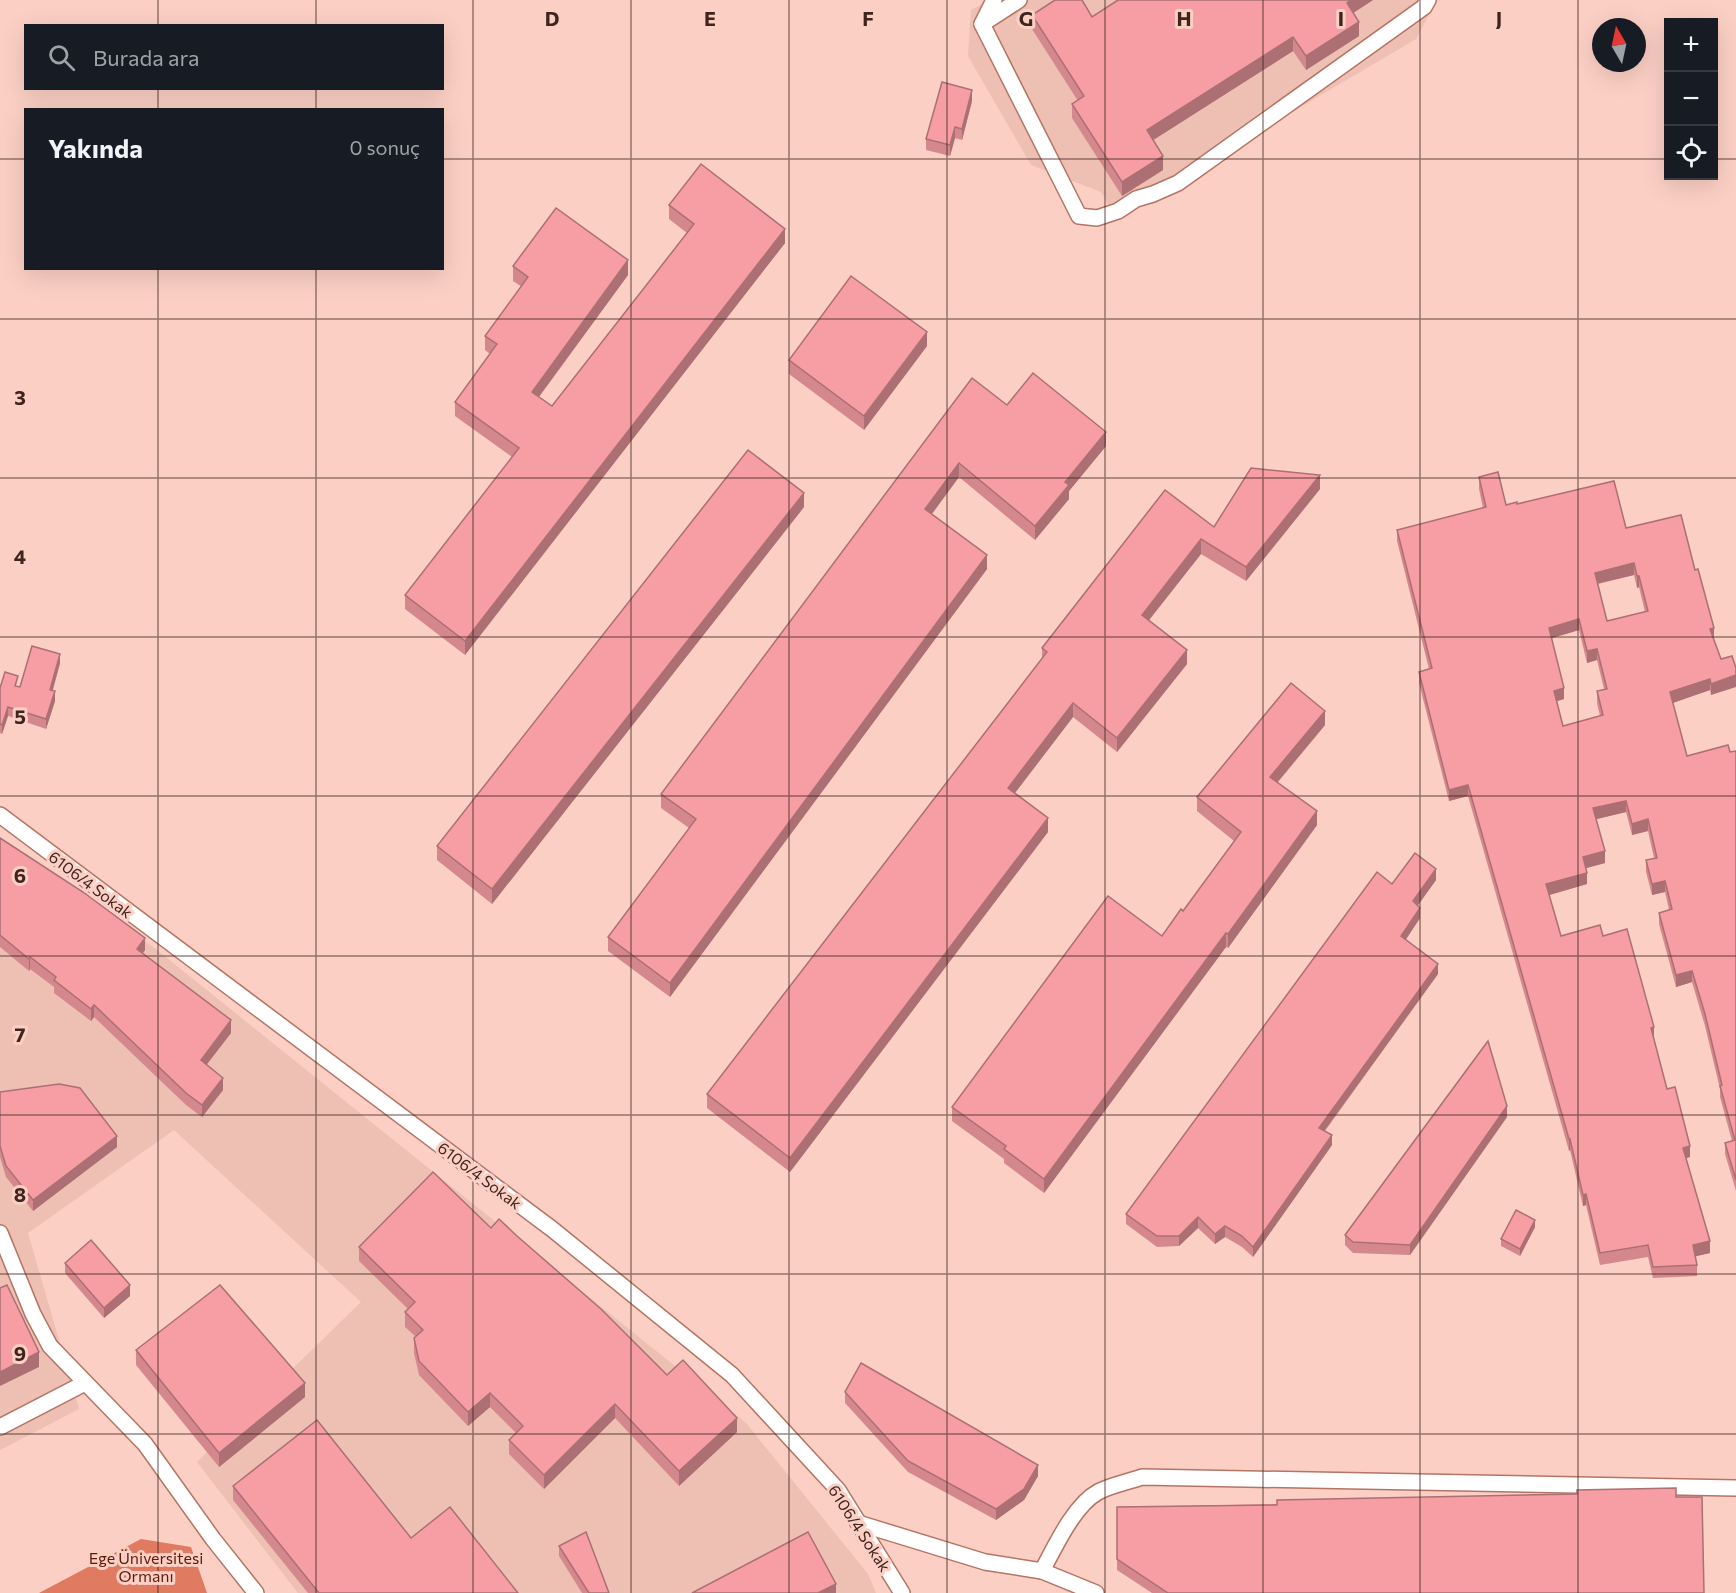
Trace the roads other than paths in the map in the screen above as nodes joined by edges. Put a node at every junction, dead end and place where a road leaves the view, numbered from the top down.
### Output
1 (994, 0) edge
2 (1019, 0) edge
3 (1428, 0) edge
4 (982, 24) junction
5 (0, 816) edge
6 (0, 1233) edge
7 (6, 1265) edge
8 (85, 1383) junction
9 (0, 1427) edge
10 (1736, 1488) edge
11 (858, 1523) junction
12 (1042, 1571) junction
13 (256, 1593) edge
14 (902, 1593) edge
15 (1096, 1593) edge

1 - 4 street
2 - 4 street
3 - 4 street
5 - 11 street, 6106/4 Sokak
6 - 7 street
7 - 8 street
8 - 9 street
8 - 13 street
10 - 12 street
11 - 12 street
11 - 14 street, 6106/4 Sokak
12 - 15 street

